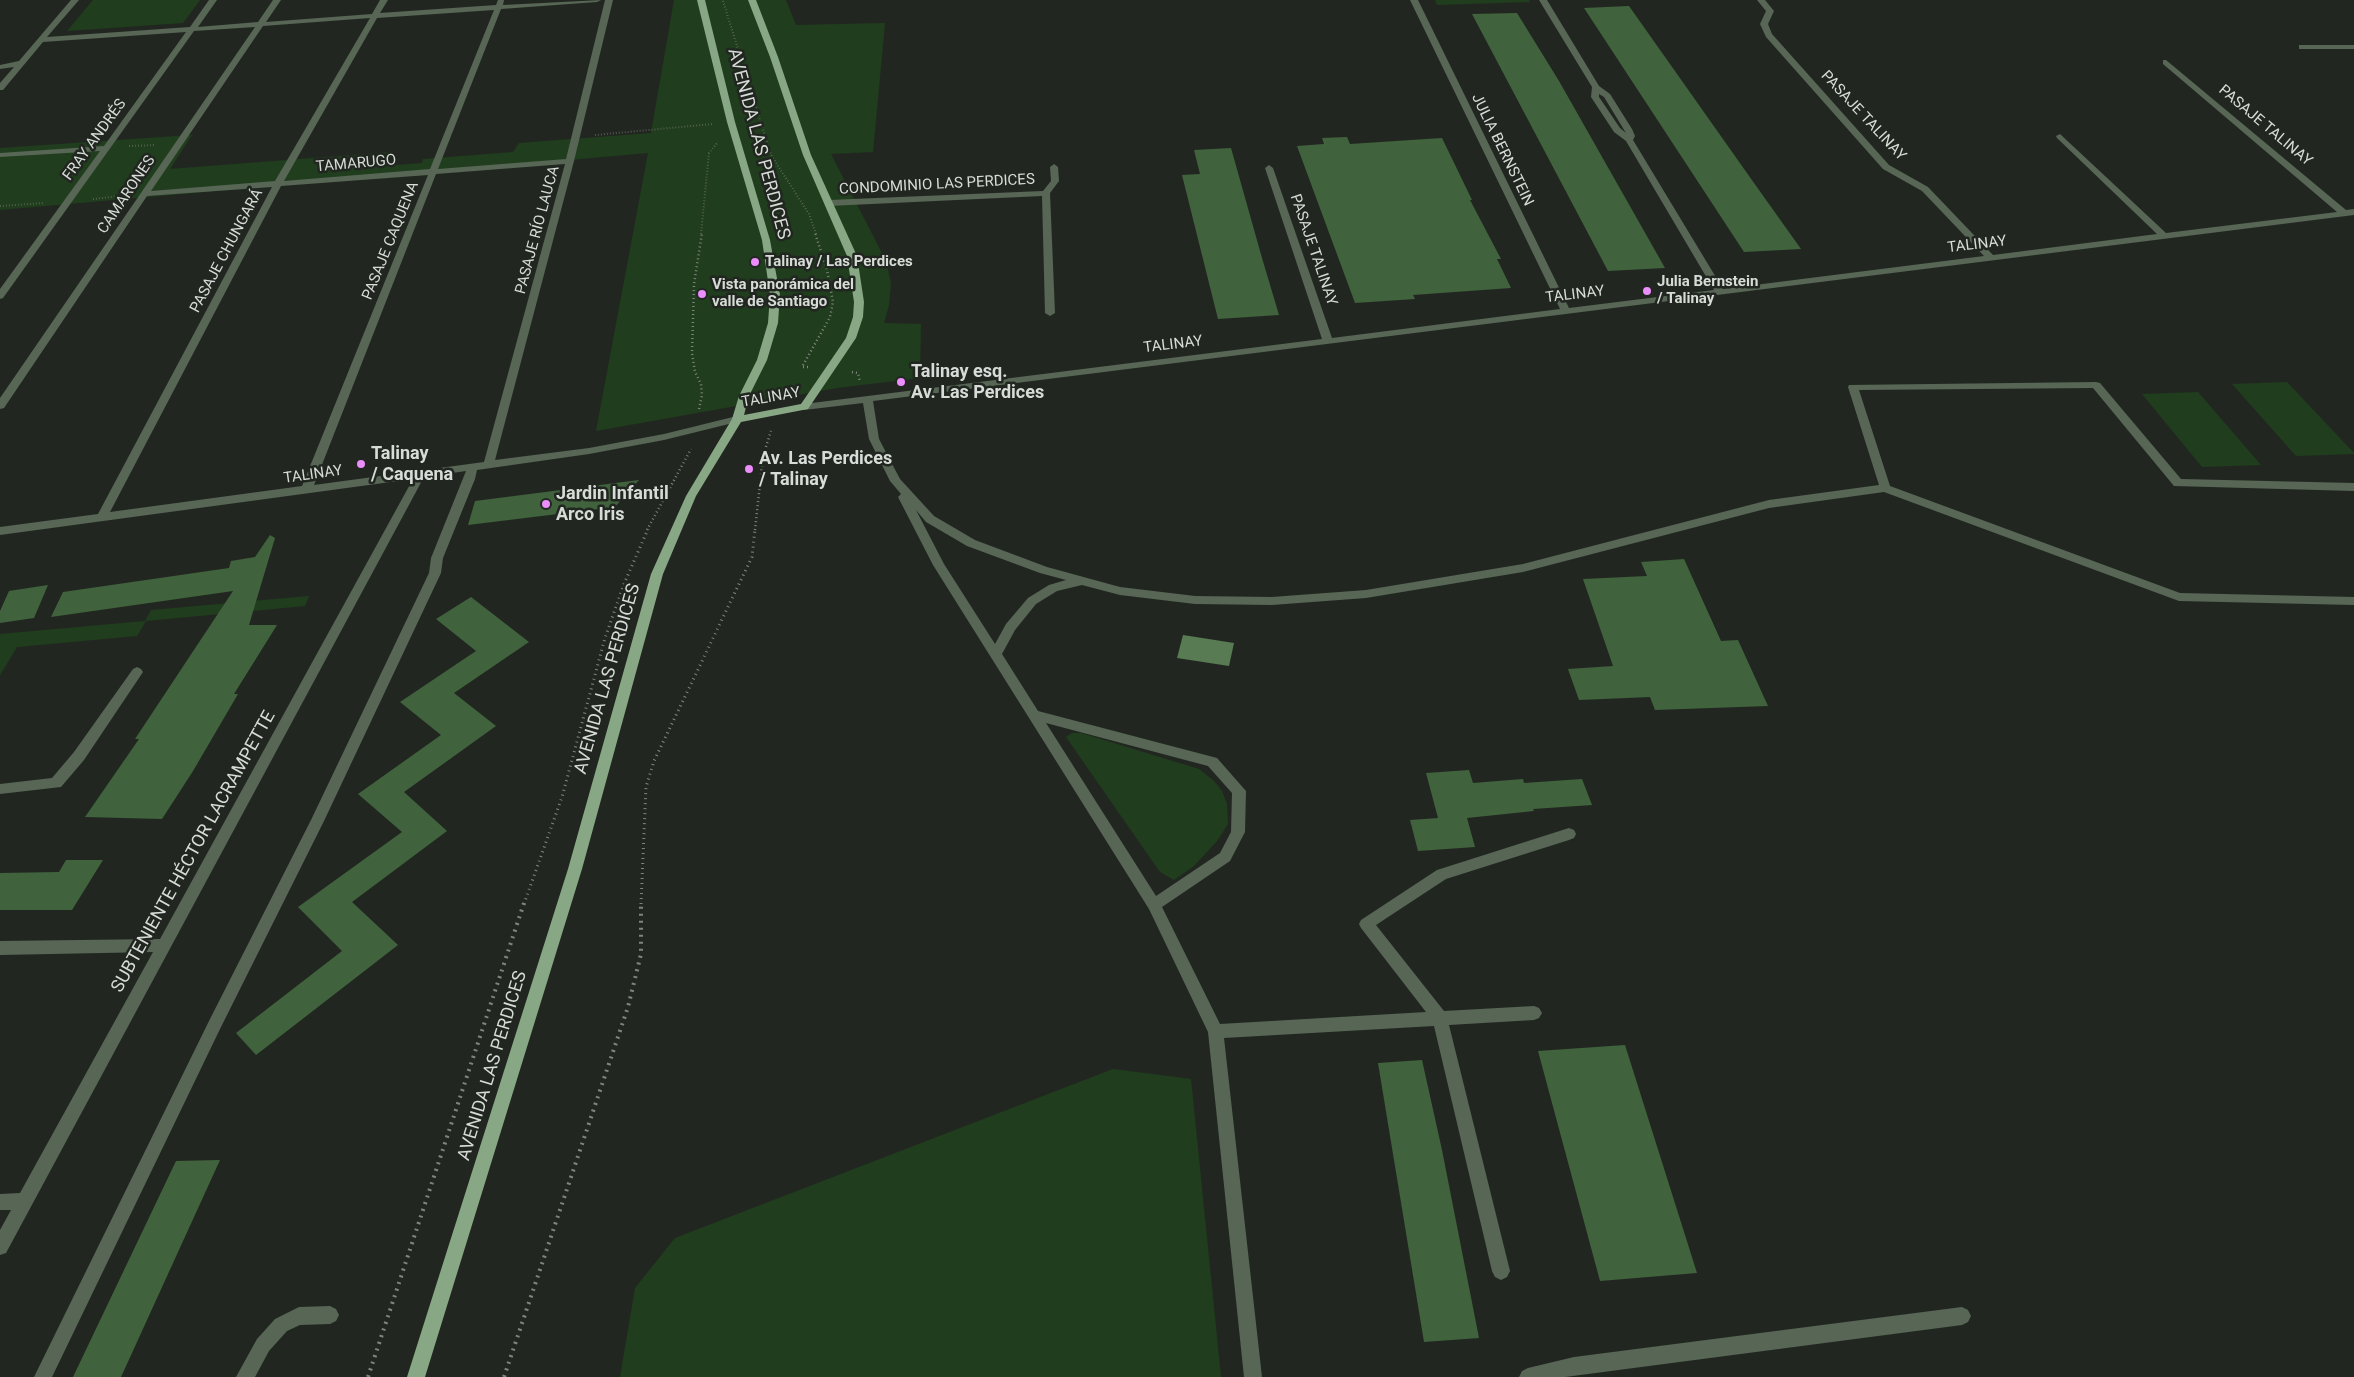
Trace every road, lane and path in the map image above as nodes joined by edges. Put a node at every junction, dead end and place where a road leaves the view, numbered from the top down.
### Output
1 (75, 0) edge
2 (212, 0) edge
3 (277, 0) edge
4 (384, 0) edge
5 (597, 0) edge
6 (609, 0) edge
7 (701, 0) edge
8 (723, 0) edge
9 (752, 0) edge
10 (1414, 0) edge
11 (1543, 0) edge
12 (1761, 0) edge
13 (500, 4) edge
14 (376, 16) junction
15 (262, 24) junction
16 (192, 29) junction
17 (41, 40) junction
18 (2302, 47) dead end
19 (2354, 47) edge
20 (2166, 62) dead end
21 (22, 63) junction
22 (0, 67) edge
23 (0, 88) edge
24 (731, 122) junction
25 (734, 131) junction
26 (2060, 136) dead end
27 (576, 137) junction
28 (179, 143) junction
29 (106, 148) junction
30 (0, 155) edge
31 (570, 161) junction
32 (1054, 167) dead end
33 (1270, 168) dead end
34 (433, 171) junction
35 (278, 184) junction
36 (1046, 193) junction
37 (143, 194) junction
38 (829, 203) junction
39 (2349, 213) edge
40 (2164, 236) junction
41 (1992, 259) junction
42 (1720, 292) junction
43 (0, 296) edge
44 (1566, 312) junction
45 (1050, 313) dead end
46 (1328, 341) junction
47 (802, 367) dead end
48 (868, 399) junction
49 (0, 406) edge
50 (804, 407) junction
51 (698, 412) dead end
52 (737, 419) junction
53 (697, 429) junction
54 (780, 430) dead end
55 (488, 466) junction
56 (472, 468) junction
57 (420, 475) junction
58 (894, 481) junction
59 (2354, 487) edge
60 (1885, 488) junction
61 (306, 491) junction
62 (101, 518) junction
63 (0, 531) edge
64 (1082, 581) junction
65 (2354, 601) edge
66 (996, 654) junction
67 (137, 672) dead end
68 (1035, 715) junction
69 (0, 789) edge
70 (1569, 834) dead end
71 (1154, 905) junction
72 (165, 945) junction
73 (0, 948) edge
74 (1534, 1013) dead end
75 (1440, 1018) junction
76 (1216, 1031) junction
77 (0, 1202) edge
78 (25, 1202) junction
79 (0, 1247) edge
80 (1501, 1271) dead end
81 (330, 1315) dead end
82 (1962, 1316) dead end
83 (43, 1377) edge
84 (245, 1377) edge
85 (368, 1377) edge
86 (416, 1377) edge
87 (504, 1377) edge
88 (1253, 1377) edge
89 (1528, 1377) edge

1 - 17 street
2 - 16 street, FRAY ANDRÉS
3 - 15 street, CAMARONES
4 - 14 street, PASAJE CHUNGARÁ
5 - 13 street
6 - 27 street, PASAJE RÍO LAUCA
7 - 24 main road, AVENIDA LAS PERDICES
8 - 47 path
9 - 38 main road, AVENIDA LAS PERDICES
10 - 44 street, JULIA BERNSTEIN
11 - 42 street
12 - 41 street, PASAJE TALINAY
13 - 14 street
13 - 34 street, PASAJE CAQUENA
14 - 15 street
14 - 35 street, PASAJE CHUNGARÁ
15 - 16 street
15 - 28 street, CAMARONES
16 - 17 street
16 - 29 street, FRAY ANDRÉS
17 - 21 street
18 - 19 street
20 - 39 street, PASAJE TALINAY
21 - 22 street
21 - 23 street
24 - 25 main road, AVENIDA LAS PERDICES
24 - 27 path
25 - 51 path
25 - 52 main road, AVENIDA LAS PERDICES
26 - 40 street
27 - 31 street, PASAJE RÍO LAUCA
28 - 29 path
28 - 37 street, CAMARONES
29 - 30 street
29 - 43 street, FRAY ANDRÉS
31 - 34 street, TAMARUGO
31 - 55 street, PASAJE RÍO LAUCA
32 - 36 street, CONDOMINIO LAS PERDICES
33 - 46 street, PASAJE TALINAY
34 - 35 street, TAMARUGO
34 - 61 street, PASAJE CAQUENA
35 - 37 street, TAMARUGO
35 - 62 street, PASAJE CHUNGARÁ
36 - 38 street, CONDOMINIO LAS PERDICES
36 - 45 street, CONDOMINIO LAS PERDICES
37 - 49 street, CAMARONES
38 - 50 main road, AVENIDA LAS PERDICES
39 - 40 street, TALINAY
40 - 41 street, TALINAY
41 - 42 street, TALINAY
42 - 44 street, TALINAY
44 - 46 street, TALINAY
46 - 48 street, TALINAY
48 - 50 street, TALINAY
48 - 58 street
50 - 52 main road, TALINAY
52 - 53 street, TALINAY
52 - 86 main road, AVENIDA LAS PERDICES
53 - 55 street, TALINAY
53 - 85 path
54 - 87 path
55 - 56 street, TALINAY
56 - 57 street, TALINAY
56 - 83 street
57 - 61 street, TALINAY
57 - 72 street, SUBTENIENTE HÉCTOR LACRAMPETTE
58 - 64 street
58 - 66 street
59 - 60 street
60 - 64 street
60 - 65 street
61 - 62 street, TALINAY
62 - 63 street, TALINAY
64 - 66 street
66 - 68 street
67 - 69 street
68 - 71 street
68 - 71 street
70 - 75 street
71 - 76 street
72 - 73 street
72 - 78 street, SUBTENIENTE HÉCTOR LACRAMPETTE
74 - 75 street
75 - 76 street
75 - 80 street
76 - 88 street
77 - 78 street
78 - 79 street, SUBTENIENTE HÉCTOR LACRAMPETTE
81 - 84 street
82 - 89 street

